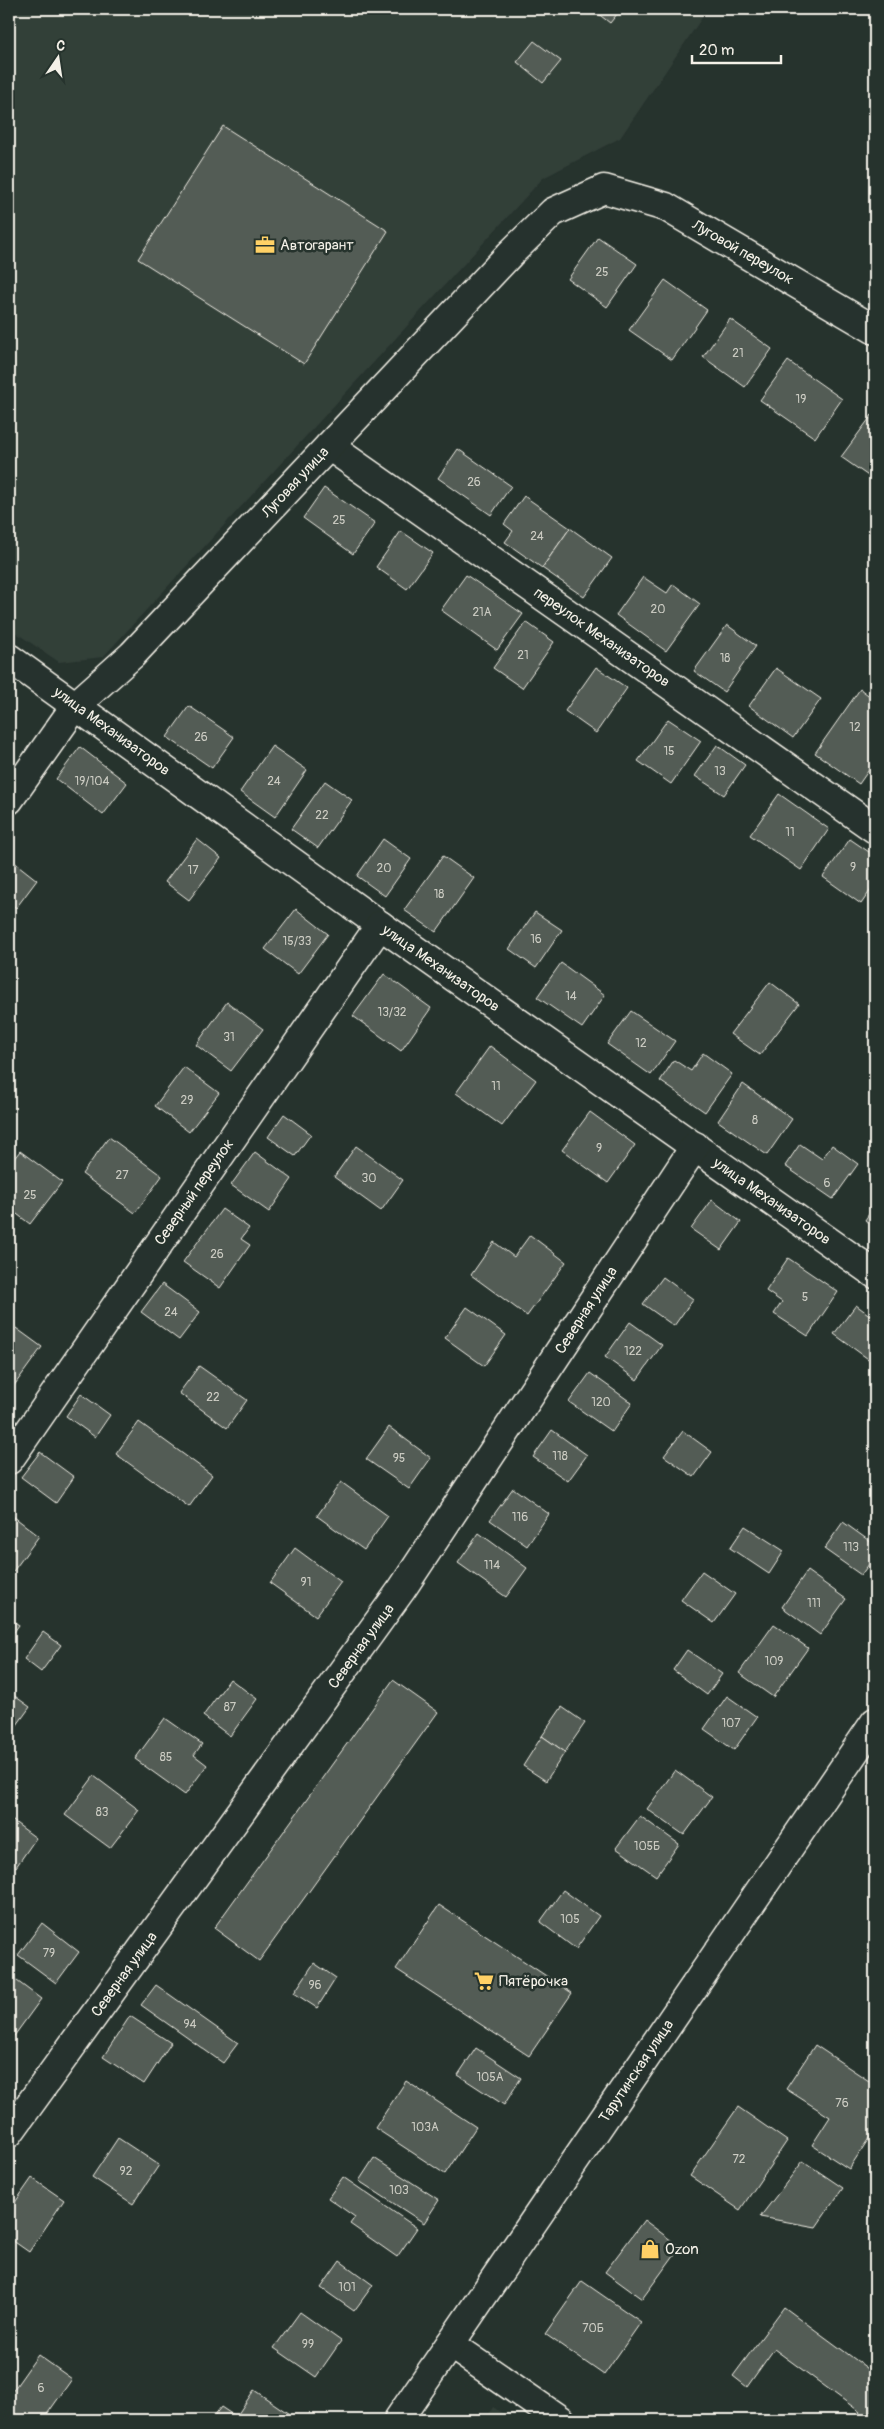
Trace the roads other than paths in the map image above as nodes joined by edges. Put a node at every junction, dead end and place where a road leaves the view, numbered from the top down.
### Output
1 (604, 189) joint
2 (875, 330) edge
3 (329, 446) junction
4 (9, 658) edge
5 (76, 705) junction
6 (9, 800) edge
7 (875, 829) edge
8 (380, 925) junction
9 (695, 1146) junction
10 (875, 1274) edge
11 (9, 1460) edge
12 (875, 1722) edge
13 (9, 2133) edge
14 (450, 2344) junction
15 (398, 2420) edge
16 (560, 2420) edge

1 - 2 street, Луговой переулок
1 - 3 street, Луговая улица
3 - 5 street, Луговая улица
3 - 7 street, переулок Механизаторов
4 - 5 street, улица Механизаторов
5 - 6 street, Луговая улица
5 - 8 street, улица Механизаторов
8 - 9 street, улица Механизаторов
8 - 11 street, Северный переулок
9 - 10 street, улица Механизаторов
9 - 13 street, Северная улица
12 - 14 street, Тарутинская улица
14 - 15 street, Тарутинская улица
14 - 16 street

